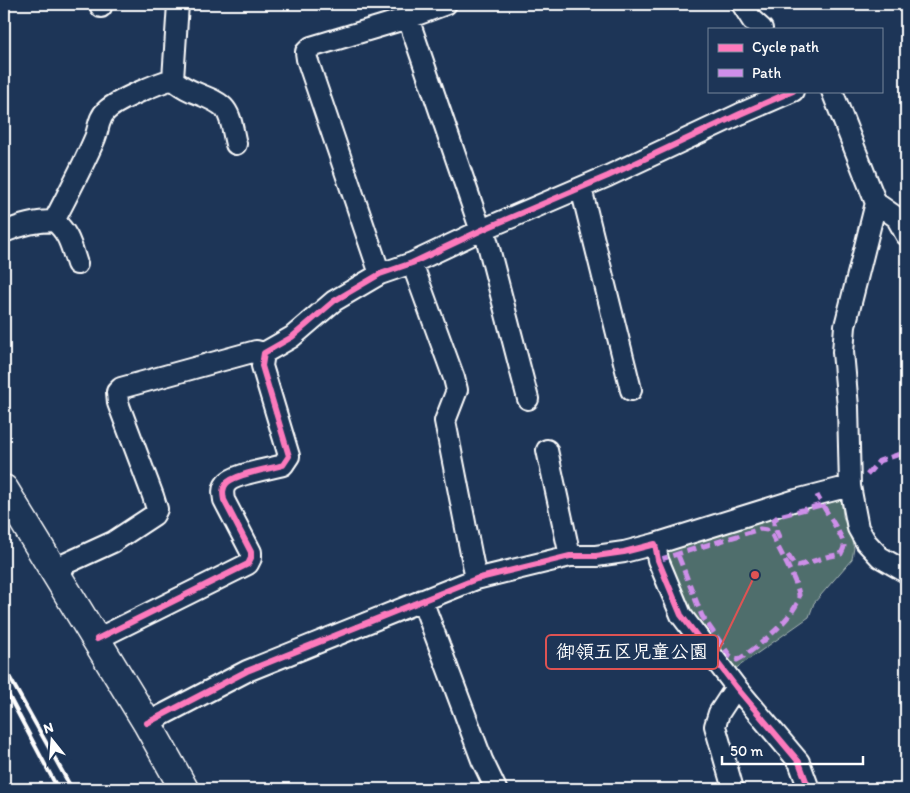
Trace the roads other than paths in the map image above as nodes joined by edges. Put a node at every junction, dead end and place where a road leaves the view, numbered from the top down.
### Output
1 (178, 4) edge
2 (446, 4) edge
3 (742, 4) edge
4 (408, 18) junction
5 (761, 28) edge
6 (173, 79) junction
7 (791, 92) edge
8 (832, 92) edge
9 (236, 144) dead end
10 (581, 188) junction
11 (876, 203) junction
12 (54, 221) junction
13 (482, 230) junction
14 (4, 232) edge
15 (906, 235) edge
16 (412, 263) junction
17 (77, 264) dead end
18 (380, 274) junction
19 (264, 353) junction
20 (631, 390) dead end
21 (528, 399) dead end
22 (547, 450) dead end
23 (850, 486) junction
24 (4, 490) edge
25 (655, 544) junction
26 (570, 556) junction
27 (54, 569) junction
28 (906, 572) edge
29 (476, 579) junction
30 (422, 600) junction
31 (97, 639) junction
32 (736, 687) junction
33 (147, 723) junction
34 (184, 789) edge
35 (496, 789) edge
36 (733, 789) edge
37 (809, 789) edge

1 - 6 street
2 - 4 street
3 - 5 street
4 - 13 street
4 - 18 street
6 - 9 street
6 - 12 street
7 - 10 street
8 - 11 street
10 - 13 street
10 - 20 street
11 - 15 street
11 - 23 street
12 - 14 street
12 - 17 street
13 - 16 street
13 - 21 street
16 - 18 street
16 - 29 street
18 - 19 street
19 - 27 street
19 - 31 street
22 - 26 street
23 - 25 street
23 - 28 street
24 - 27 main road
25 - 26 street
25 - 32 street
26 - 29 street
27 - 31 main road
29 - 30 street
30 - 33 street
30 - 35 street
31 - 33 main road
32 - 36 street
32 - 37 street
33 - 34 main road

